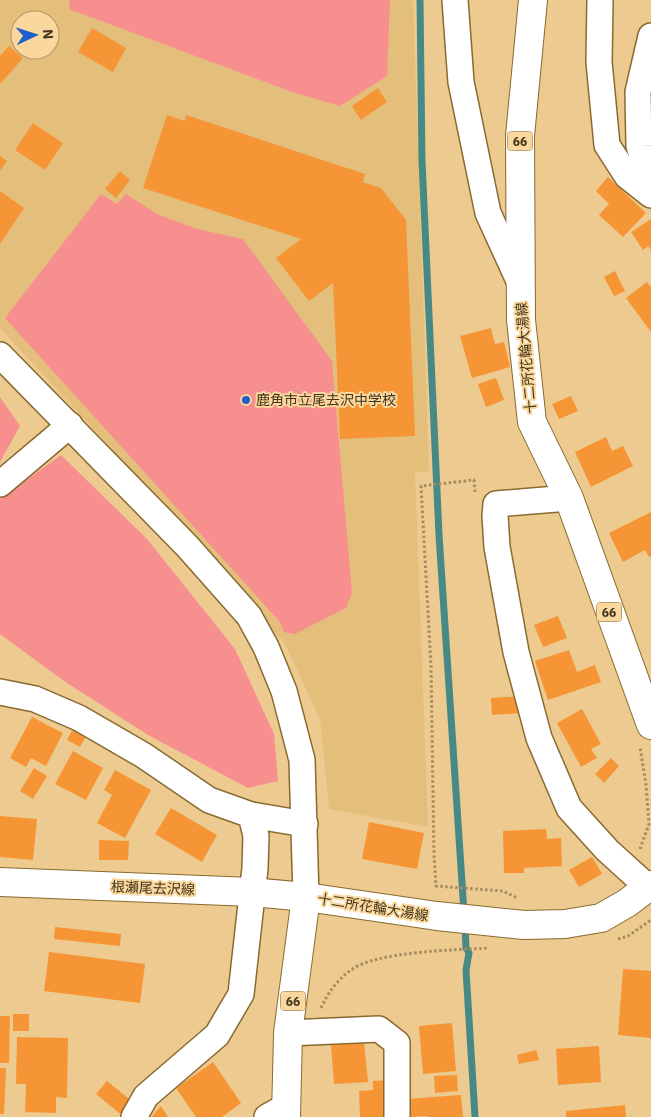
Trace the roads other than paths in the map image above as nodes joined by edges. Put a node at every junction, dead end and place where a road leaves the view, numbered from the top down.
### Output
1 (455, 0) edge
2 (534, 0) edge
3 (600, 0) edge
4 (651, 36) edge
5 (651, 186) edge
6 (651, 195) edge
7 (520, 283) junction
8 (0, 355) edge
9 (70, 425) junction
10 (0, 484) edge
11 (569, 498) junction
12 (0, 692) edge
13 (645, 732) edge
14 (251, 815) junction
15 (304, 824) junction
16 (0, 882) edge
17 (650, 887) edge
18 (252, 892) junction
19 (306, 896) junction
20 (300, 1032) junction
21 (279, 1114) edge
22 (134, 1117) edge
23 (398, 1117) edge

1 - 7 street
2 - 7 main road, 十二所花輪大湯線 / 66
3 - 6 street
4 - 5 street
7 - 11 main road, 十二所花輪大湯線 / 66
8 - 9 street
9 - 10 street
9 - 15 street
11 - 13 main road, 十二所花輪大湯線 / 66
11 - 17 street
12 - 14 street
14 - 15 street
14 - 18 street
15 - 19 street
16 - 18 main road, 根瀬尾去沢線
17 - 19 main road, 十二所花輪大湯線
18 - 19 main road, 根瀬尾去沢線
18 - 22 street
19 - 20 main road, 十二所花輪大湯線 / 66
20 - 21 main road, 十二所花輪大湯線 / 66
20 - 23 street

